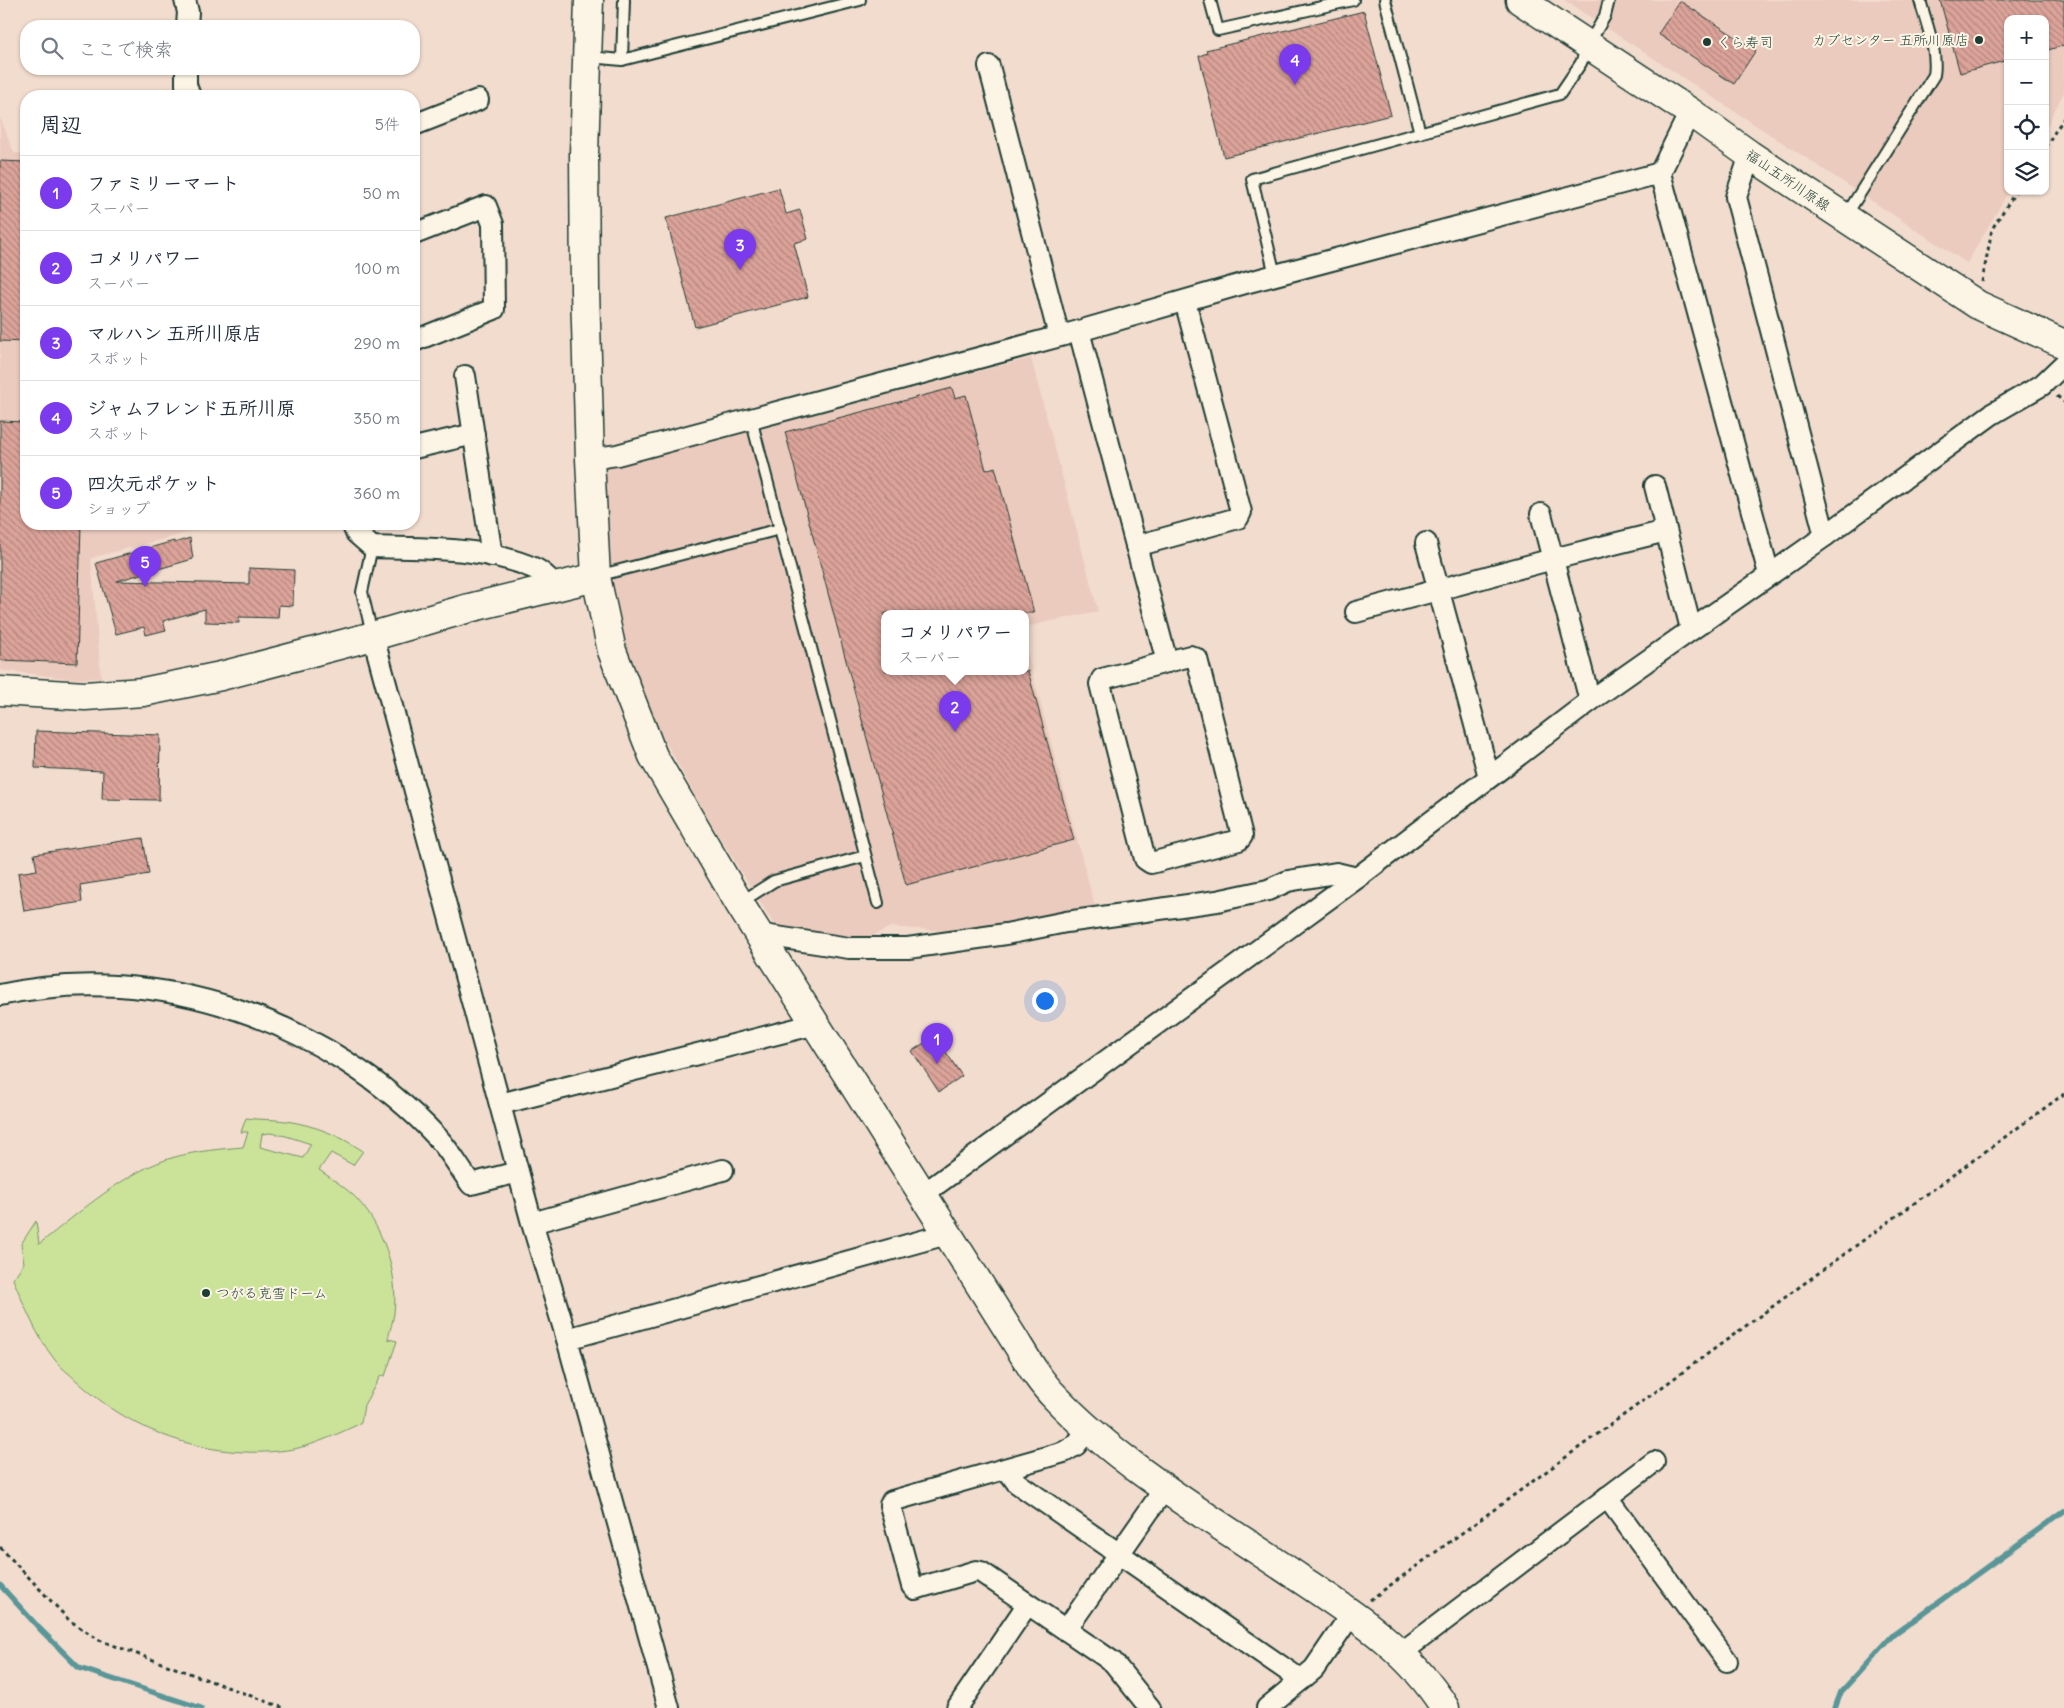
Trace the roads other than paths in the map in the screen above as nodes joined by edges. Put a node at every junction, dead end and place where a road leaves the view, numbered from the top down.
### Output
1 (185, 0) edge
2 (589, 0) edge
3 (624, 0) edge
4 (860, 0) edge
5 (1210, 0) edge
6 (1353, 0) edge
7 (1384, 0) edge
8 (1520, 0) edge
9 (1610, 0) edge
10 (1920, 0) edge
11 (187, 20) edge
12 (1588, 46) junction
13 (588, 57) junction
14 (622, 60) junction
15 (990, 66) dead end
16 (186, 75) edge
17 (188, 90) edge
18 (478, 100) dead end
19 (1690, 112) junction
20 (420, 123) edge
21 (1420, 132) junction
22 (1750, 155) junction
23 (1660, 173) junction
24 (1844, 218) junction
25 (420, 232) edge
26 (1275, 275) junction
27 (1185, 302) junction
28 (1079, 331) junction
29 (1059, 336) junction
30 (420, 339) edge
31 (2064, 344) edge
32 (2064, 364) edge
33 (465, 376) dead end
34 (751, 419) junction
35 (474, 434) junction
36 (420, 447) edge
37 (590, 460) junction
38 (1655, 486) dead end
39 (1541, 514) dead end
40 (780, 529) junction
41 (355, 530) edge
42 (1666, 531) junction
43 (1825, 536) junction
44 (1426, 543) dead end
45 (1136, 546) junction
46 (372, 547) junction
47 (492, 556) junction
48 (1552, 559) junction
49 (1769, 574) junction
50 (596, 577) junction
51 (557, 587) junction
52 (1438, 590) junction
53 (1356, 612) dead end
54 (1691, 629) junction
55 (373, 636) junction
56 (1167, 662) junction
57 (0, 691) edge
58 (1590, 702) junction
59 (1489, 777) junction
60 (866, 856) junction
61 (1357, 878) junction
62 (739, 903) junction
63 (878, 903) dead end
64 (757, 934) junction
65 (0, 995) edge
66 (816, 1024) junction
67 (500, 1104) junction
68 (723, 1170) dead end
69 (518, 1172) junction
70 (922, 1195) junction
71 (532, 1223) junction
72 (947, 1234) junction
73 (567, 1339) junction
74 (1088, 1429) junction
75 (1654, 1462) dead end
76 (1007, 1469) junction
77 (1165, 1488) junction
78 (1607, 1497) junction
79 (1120, 1554) junction
80 (1027, 1605) junction
81 (1352, 1614) junction
82 (1066, 1630) junction
83 (1401, 1653) junction
84 (1726, 1661) dead end
85 (1301, 1680) junction
86 (669, 1708) edge
87 (957, 1708) edge
88 (1150, 1708) edge
89 (1267, 1708) edge
90 (1445, 1708) edge

1 - 11 street
2 - 13 street
3 - 14 lane
4 - 14 lane
5 - 6 lane
7 - 21 lane
8 - 12 street, 福山五所川原線
9 - 12 lane
10 - 24 lane
12 - 19 street, 福山五所川原線
12 - 21 lane
13 - 14 lane
13 - 37 street
15 - 29 street
16 - 17 street
18 - 20 street
19 - 22 street, 福山五所川原線
19 - 23 street
21 - 26 lane
22 - 24 street, 福山五所川原線
22 - 43 street
23 - 26 street
23 - 49 street
24 - 31 street, 福山五所川原線
25 - 30 street
26 - 27 street
27 - 28 street
27 - 45 street
28 - 29 street
28 - 45 street
29 - 34 street
32 - 43 street
33 - 35 street
34 - 37 street
34 - 40 lane
35 - 36 street
35 - 47 street
37 - 50 street
38 - 42 street
39 - 48 street
40 - 50 lane
40 - 60 lane
41 - 46 street
42 - 48 street
42 - 54 street
43 - 49 street
44 - 52 street
45 - 56 street
46 - 47 street
46 - 55 lane
47 - 51 street
48 - 52 street
48 - 58 street
49 - 54 street
50 - 51 street
50 - 62 street
51 - 55 street
52 - 53 street
52 - 59 street
54 - 58 street
55 - 57 street
55 - 67 street
56 - 56 street
58 - 59 street
59 - 61 street
60 - 62 lane
60 - 63 lane
61 - 64 street
61 - 70 street
62 - 64 street
64 - 66 street
65 - 69 street
66 - 67 street
66 - 70 street
67 - 69 street
68 - 71 street
69 - 71 street
70 - 72 street
71 - 73 street
72 - 73 street
72 - 74 street
73 - 86 street
74 - 76 street
74 - 77 street
75 - 78 street
76 - 79 street
76 - 80 street
77 - 79 street
77 - 81 street
78 - 83 street
78 - 84 street
79 - 82 street
79 - 85 street
80 - 82 street
80 - 87 street
81 - 83 street
81 - 85 street
82 - 88 street
83 - 90 street
85 - 89 street

